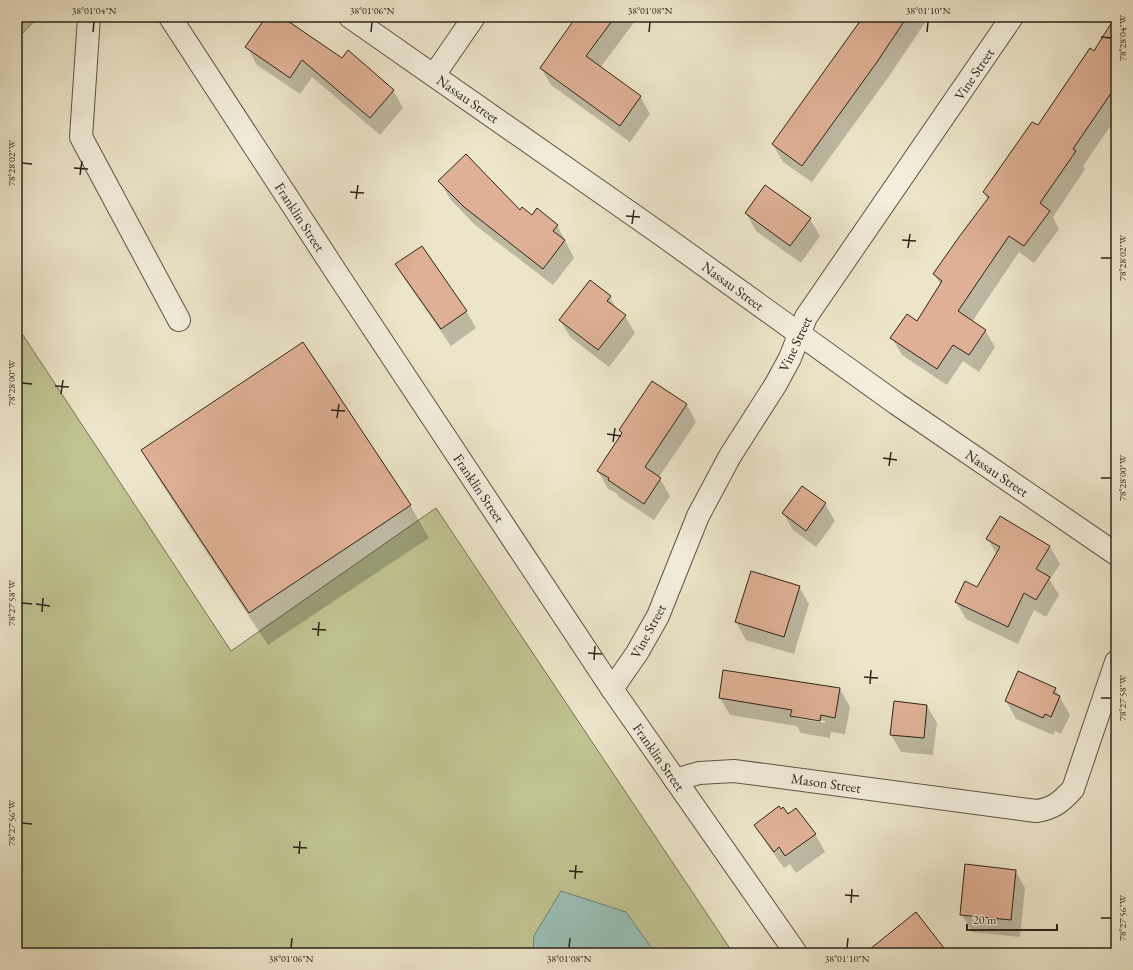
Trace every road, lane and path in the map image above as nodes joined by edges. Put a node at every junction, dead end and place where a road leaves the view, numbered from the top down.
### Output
1 (89, 17) edge
2 (170, 17) edge
3 (350, 17) edge
4 (474, 17) edge
5 (1012, 17) edge
6 (434, 75) junction
7 (179, 320) dead end
8 (799, 334) junction
9 (1116, 554) edge
10 (1116, 662) edge
11 (612, 689) junction
12 (676, 780) junction
13 (796, 953) edge

1 - 7 street
2 - 11 street, Franklin Street
3 - 6 street, Nassau Street
4 - 6 street
5 - 8 street, Vine Street
6 - 8 street, Nassau Street
8 - 9 street, Nassau Street
8 - 11 street, Vine Street
10 - 12 street, Mason Street
11 - 12 street, Franklin Street
12 - 13 street, Franklin Street

